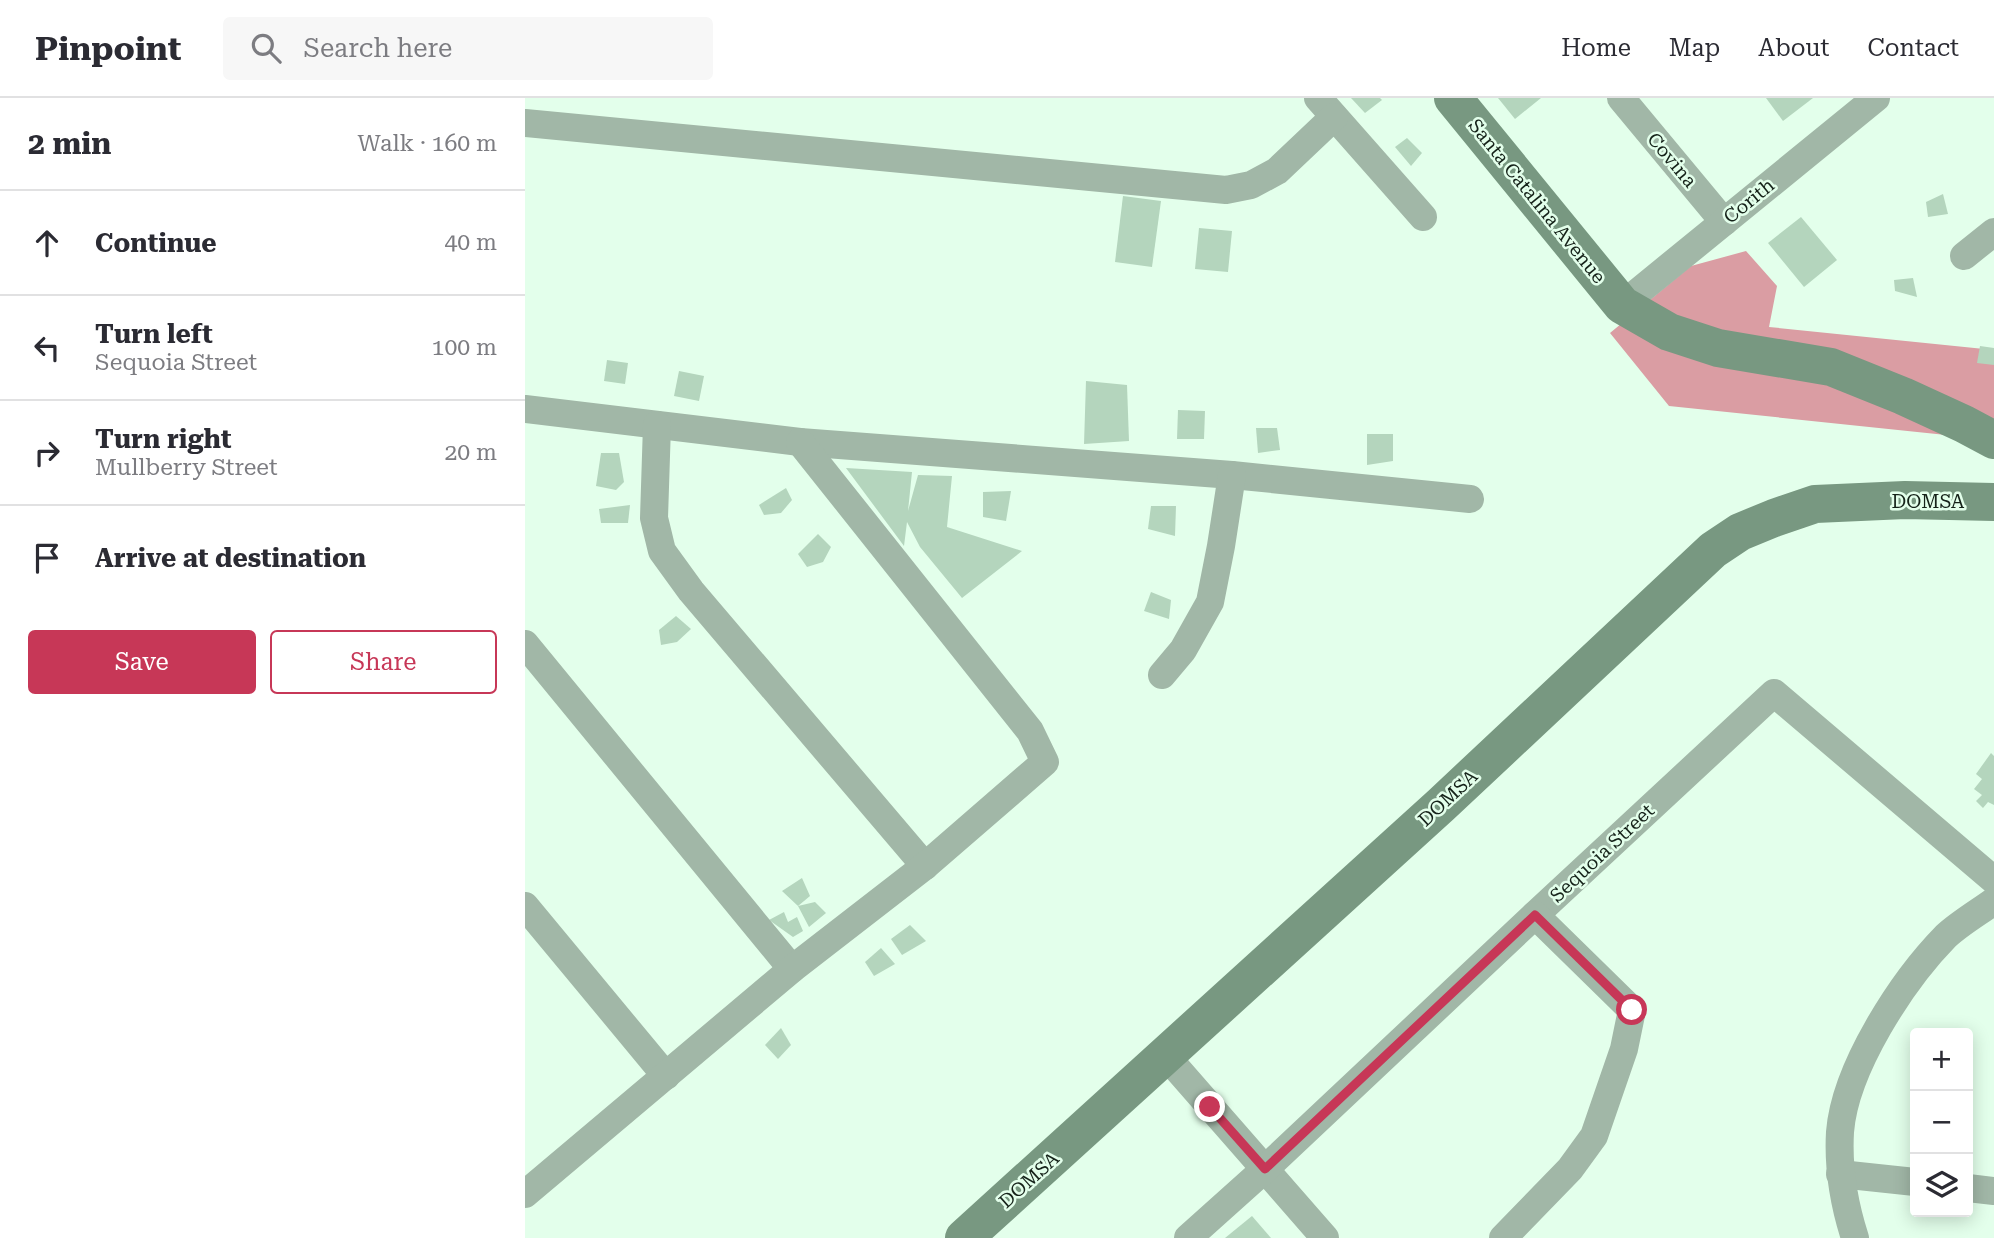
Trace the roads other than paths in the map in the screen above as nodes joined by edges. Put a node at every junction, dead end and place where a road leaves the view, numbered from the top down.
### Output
1 (1453, 98) edge
2 (1621, 98) edge
3 (1873, 99) edge
4 (1326, 108) edge
5 (525, 123) edge
6 (1423, 217) dead end
7 (1724, 222) junction
8 (1994, 232) edge
9 (1964, 256) dead end
10 (1622, 304) junction
11 (525, 409) edge
12 (657, 425) junction
13 (800, 442) junction
14 (1993, 443) edge
15 (1232, 475) junction
16 (1471, 499) dead end
17 (1994, 502) edge
18 (525, 644) edge
19 (1162, 675) dead end
20 (925, 866) junction
21 (1994, 880) edge
22 (1994, 901) edge
23 (525, 906) edge
24 (1535, 915) junction
25 (792, 969) junction
26 (1166, 1056) junction
27 (666, 1076) junction
28 (1265, 1169) junction
29 (1840, 1174) junction
30 (1910, 1181) edge
31 (529, 1182) edge
32 (1973, 1189) edge
33 (1994, 1191) edge
34 (964, 1238) edge
35 (1188, 1238) edge
36 (1325, 1238) edge
37 (1503, 1238) edge
38 (1855, 1238) edge

1 - 10 main road, Santa Catalina Avenue
2 - 7 street, Covina
3 - 7 street, Corith
4 - 5 street
4 - 6 street
7 - 10 street, Corith
8 - 9 street
10 - 14 main road, Santa Catalina Avenue
11 - 12 street
12 - 13 street
12 - 20 street
13 - 15 street
13 - 20 street
15 - 16 street
15 - 19 street
17 - 26 main road, DOMSA
18 - 25 street
20 - 25 street
21 - 24 street, Sequoia Street
22 - 29 street
23 - 27 street
24 - 28 street, Sequoia Street
24 - 37 street
25 - 27 street
26 - 28 street
26 - 34 main road, DOMSA
27 - 31 street
28 - 35 street, Sequoia Street
28 - 36 street
29 - 30 street
29 - 38 street
32 - 33 street

